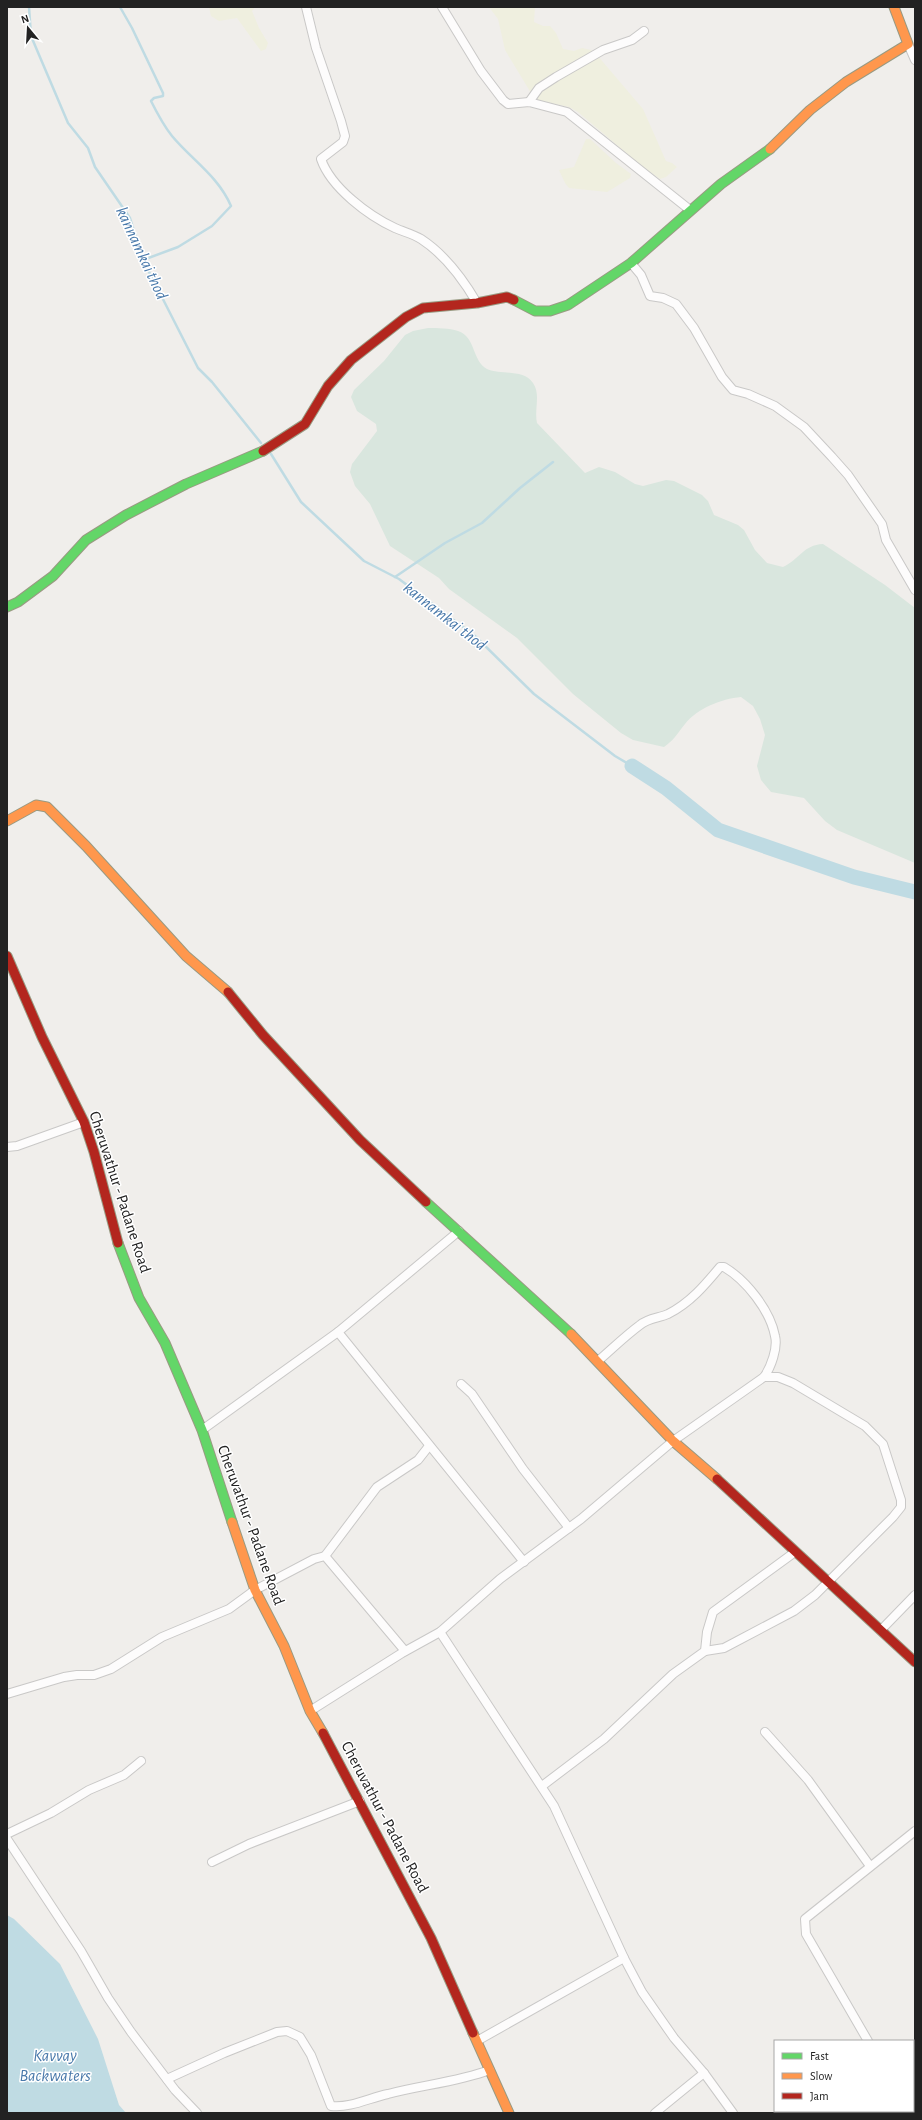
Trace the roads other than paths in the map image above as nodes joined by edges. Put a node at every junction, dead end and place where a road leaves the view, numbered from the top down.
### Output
1 (306, 7) edge
2 (442, 7) edge
3 (894, 7) edge
4 (644, 31) dead end
5 (908, 44) junction
6 (915, 60) edge
7 (529, 102) junction
8 (690, 210) junction
9 (631, 263) junction
10 (477, 303) junction
11 (915, 590) edge
12 (7, 607) edge
13 (7, 821) edge
14 (7, 956) edge
15 (84, 1122) junction
16 (7, 1147) edge
17 (459, 1231) junction
18 (338, 1332) junction
19 (598, 1361) junction
20 (764, 1377) junction
21 (461, 1384) dead end
22 (202, 1430) junction
23 (672, 1441) junction
24 (429, 1446) junction
25 (569, 1528) junction
26 (795, 1552) junction
27 (325, 1556) junction
28 (524, 1562) junction
29 (828, 1582) junction
30 (255, 1590) junction
31 (915, 1595) edge
32 (881, 1630) junction
33 (440, 1632) junction
34 (405, 1651) junction
35 (705, 1651) junction
36 (915, 1662) edge
37 (7, 1694) edge
38 (310, 1711) junction
39 (765, 1732) dead end
40 (141, 1761) dead end
41 (542, 1786) junction
42 (360, 1802) junction
43 (915, 1831) edge
44 (7, 1834) edge
45 (7, 1839) edge
46 (212, 1862) dead end
47 (870, 1866) junction
48 (624, 1958) junction
49 (867, 2040) edge
50 (477, 2041) junction
51 (490, 2070) junction
52 (704, 2073) junction
53 (167, 2079) junction
54 (197, 2113) edge
55 (509, 2113) edge
56 (655, 2113) edge
57 (734, 2113) edge

1 - 10 street
2 - 7 street
3 - 5 street
4 - 7 street
5 - 6 street
5 - 8 street
7 - 8 street
8 - 9 street
9 - 10 street
9 - 11 street
10 - 12 street
13 - 17 street
14 - 15 street, Cheruvathur - Padane Road
15 - 16 street
15 - 22 street, Cheruvathur - Padane Road
17 - 18 street
17 - 19 street
18 - 22 street
18 - 24 street
19 - 20 street
19 - 23 street
20 - 23 street
20 - 29 street
21 - 25 street
22 - 30 street, Cheruvathur - Padane Road
23 - 25 street
23 - 26 street
24 - 27 street
24 - 28 street
25 - 28 street
26 - 29 street
26 - 35 street
27 - 30 street
27 - 34 street
28 - 33 street
29 - 32 street
29 - 35 street
30 - 37 street
30 - 38 street, Cheruvathur - Padane Road
31 - 32 street
32 - 36 street
33 - 34 street
33 - 41 street
34 - 38 street
35 - 41 street
38 - 42 street, Cheruvathur - Padane Road
39 - 47 street
40 - 44 street
41 - 48 street
42 - 46 street
42 - 50 street, Cheruvathur - Padane Road
43 - 47 street
45 - 53 street
47 - 49 street
48 - 50 street
48 - 52 street
50 - 51 street, Cheruvathur - Padane Road
51 - 53 street
51 - 55 street, Cheruvathur - Padane Road
52 - 56 street
52 - 57 street
53 - 54 street

